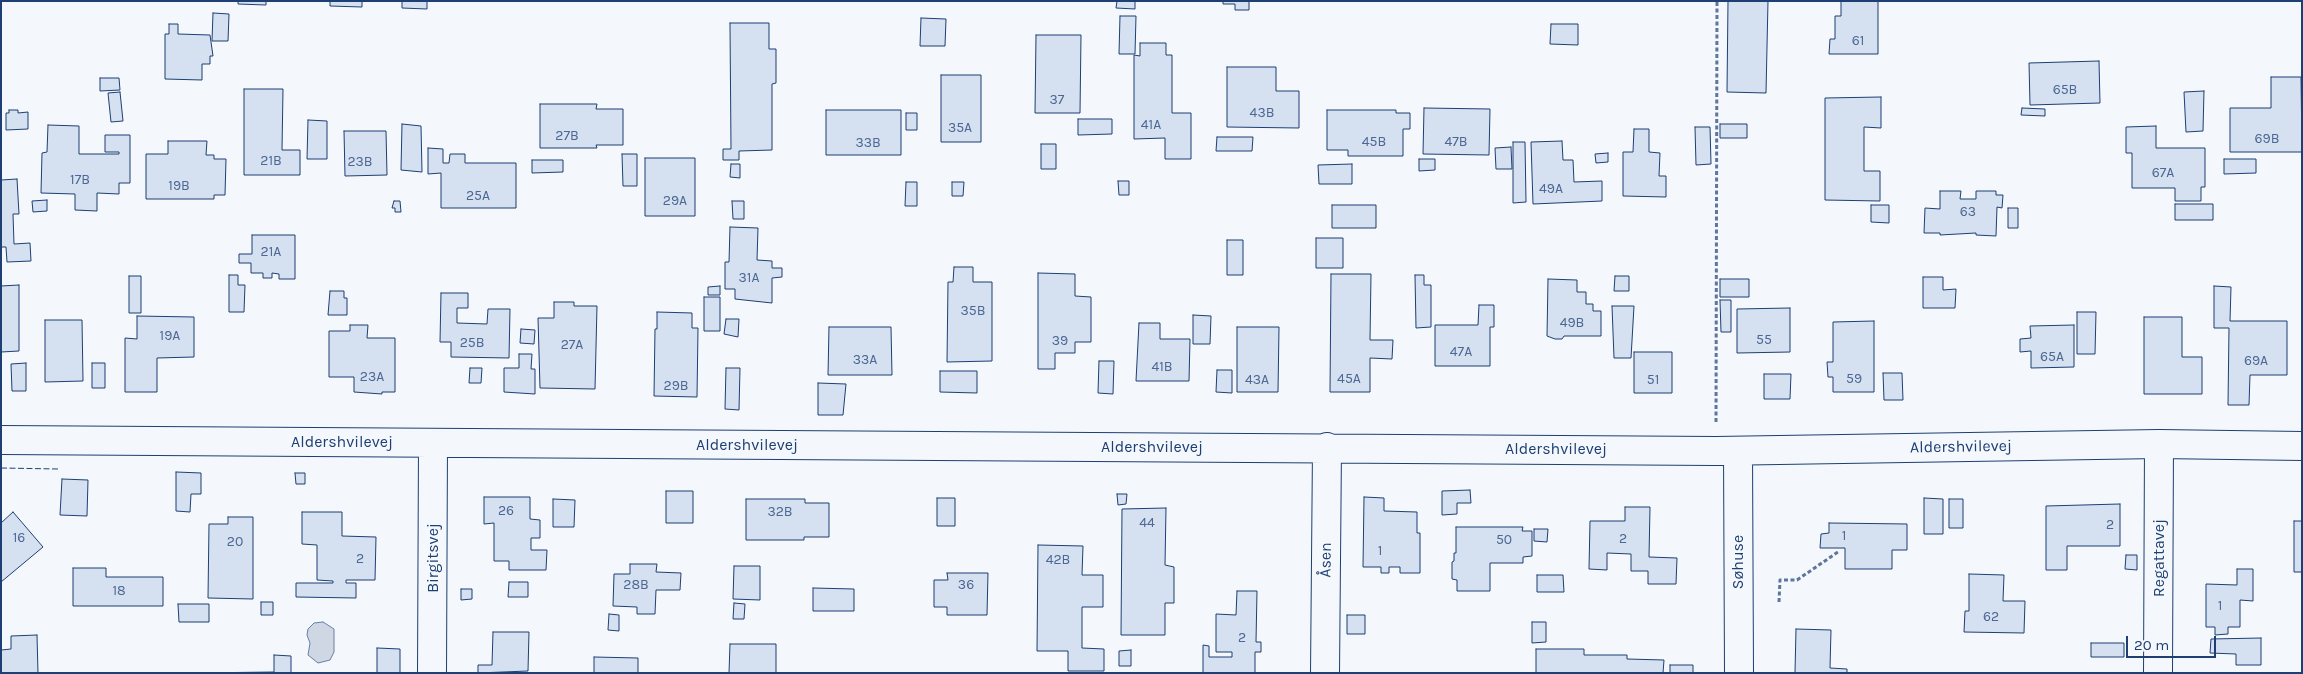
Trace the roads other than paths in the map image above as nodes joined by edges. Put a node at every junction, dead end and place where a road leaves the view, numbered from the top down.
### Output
1 (1, 440) edge
2 (433, 443) junction
3 (2159, 444) junction
4 (2302, 446) edge
5 (1327, 447) junction
6 (1727, 451) junction
7 (432, 673) edge
8 (1325, 673) edge
9 (1739, 673) edge
10 (2158, 673) edge

1 - 2 street, Aldershvilevej
2 - 5 street, Aldershvilevej
2 - 7 street, Birgitsvej
3 - 4 street, Aldershvilevej
3 - 6 street, Aldershvilevej
3 - 10 street, Regattavej
5 - 6 street, Aldershvilevej
5 - 8 street, Åsen
6 - 9 street, Søhuse

